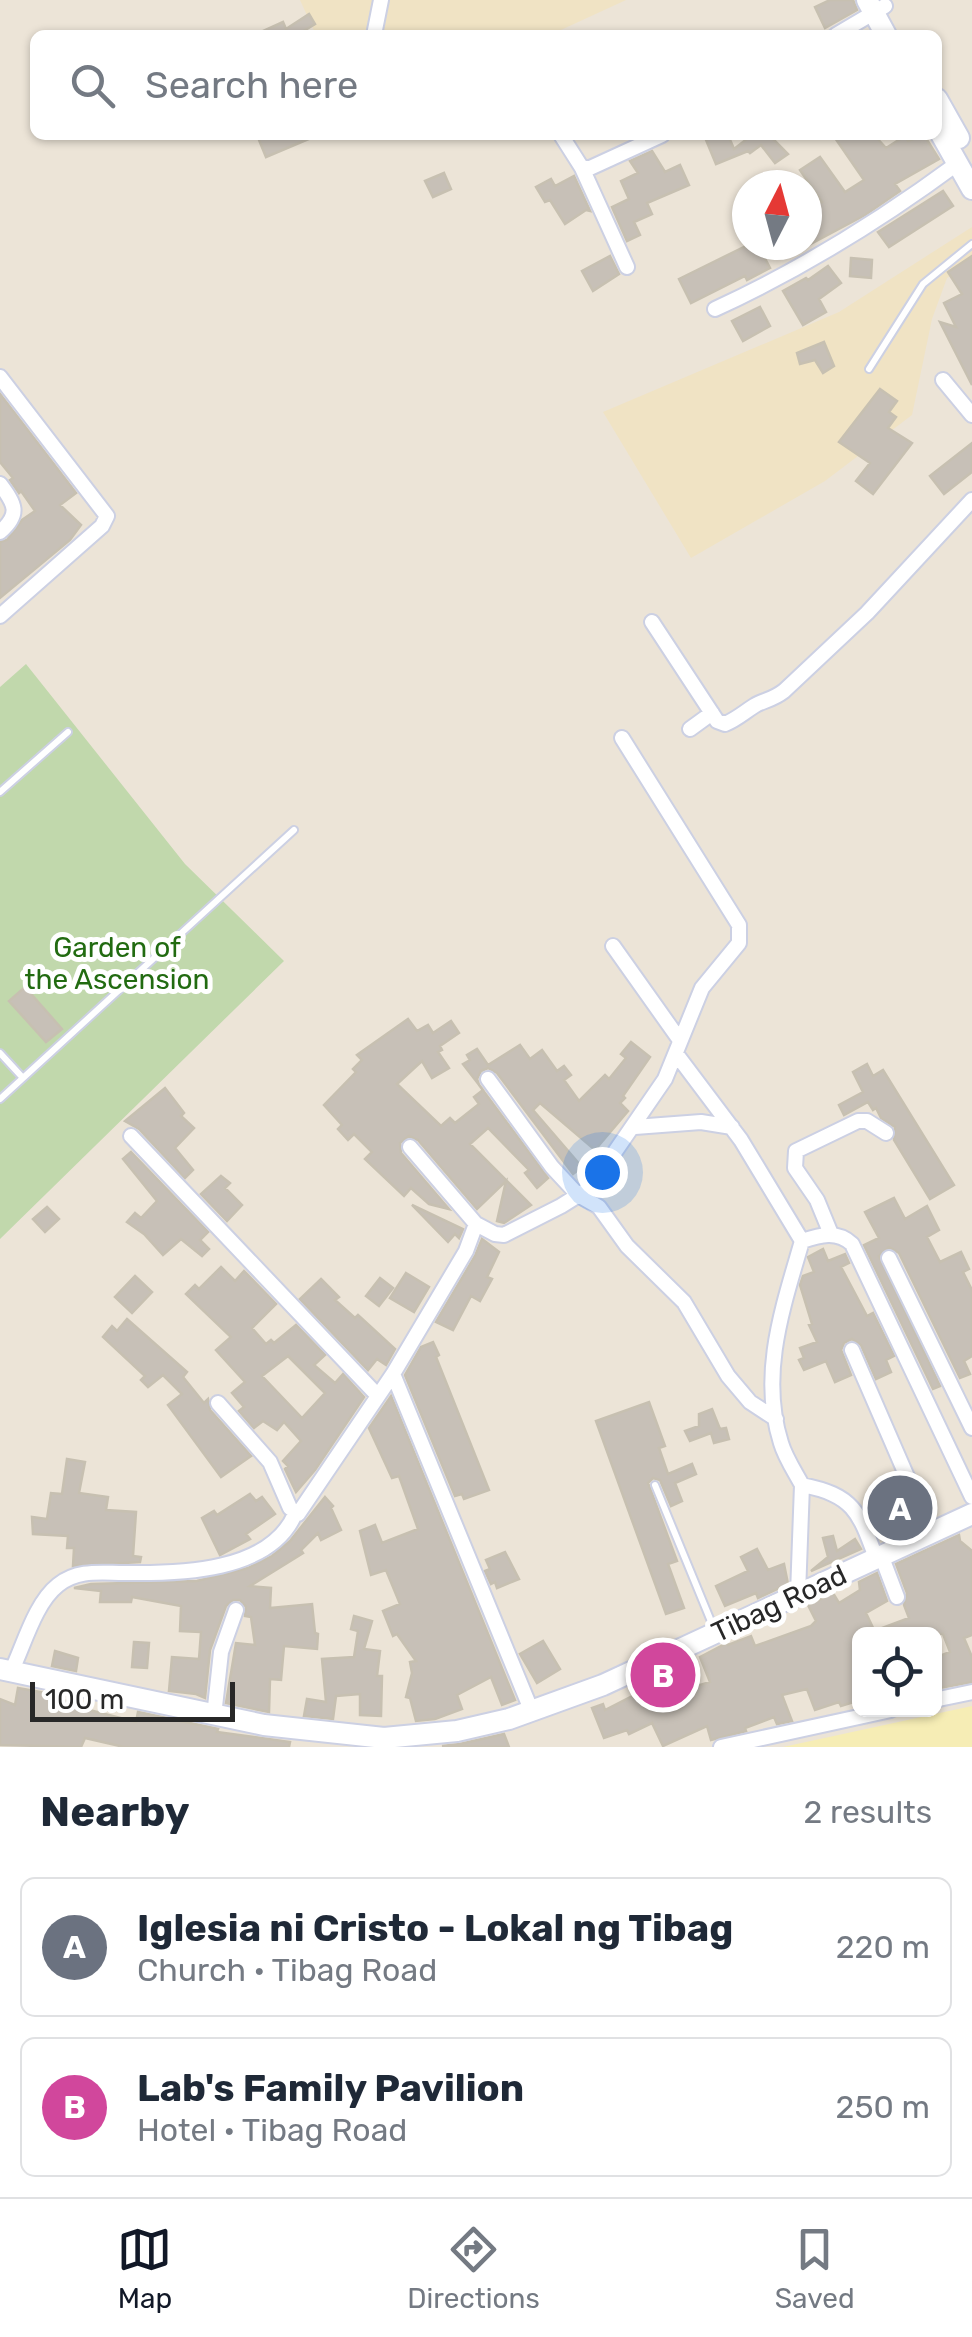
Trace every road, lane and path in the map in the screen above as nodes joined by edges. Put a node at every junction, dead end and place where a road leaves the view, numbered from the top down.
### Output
1 (382, 0) edge
2 (877, 5) edge
3 (375, 30) edge
4 (843, 30) edge
5 (884, 30) edge
6 (897, 30) edge
7 (942, 110) edge
8 (942, 132) edge
9 (564, 140) edge
10 (651, 140) edge
11 (965, 162) edge
12 (582, 168) junction
13 (972, 189) edge
14 (972, 244) edge
15 (627, 267) dead end
16 (715, 308) dead end
17 (870, 368) dead end
18 (0, 377) edge
19 (943, 380) dead end
20 (972, 415) edge
21 (0, 484) edge
22 (972, 500) edge
23 (0, 532) edge
24 (0, 616) edge
25 (652, 622) dead end
26 (712, 713) junction
27 (690, 729) dead end
28 (68, 732) dead end
29 (622, 738) dead end
30 (0, 792) edge
31 (294, 830) dead end
32 (613, 946) dead end
33 (680, 1038) junction
34 (0, 1053) edge
35 (677, 1055) junction
36 (22, 1078) junction
37 (488, 1080) dead end
38 (0, 1099) edge
39 (732, 1126) junction
40 (634, 1127) junction
41 (886, 1133) dead end
42 (131, 1136) dead end
43 (410, 1147) dead end
44 (578, 1195) junction
45 (476, 1224) junction
46 (830, 1234) junction
47 (802, 1241) junction
48 (889, 1258) dead end
49 (852, 1350) dead end
50 (393, 1374) junction
51 (378, 1396) junction
52 (218, 1402) dead end
53 (776, 1419) junction
54 (972, 1428) edge
55 (802, 1485) junction
56 (655, 1486) dead end
57 (972, 1497) edge
58 (294, 1514) junction
59 (972, 1514) edge
60 (931, 1532) junction
61 (879, 1557) junction
62 (798, 1594) junction
63 (897, 1597) dead end
64 (236, 1610) dead end
65 (716, 1632) junction
66 (6, 1670) edge
67 (972, 1692) edge
68 (942, 1698) edge
69 (532, 1712) junction
70 (214, 1716) junction
71 (860, 1717) edge
72 (721, 1747) edge

1 - 3 street
2 - 4 street
2 - 5 street
2 - 6 street
7 - 11 street
8 - 11 street
9 - 12 street
10 - 12 street
11 - 13 street
11 - 16 street
12 - 15 street
14 - 17 lane
18 - 24 street
19 - 20 street
21 - 23 street
22 - 26 street
25 - 26 street
26 - 27 street
28 - 30 lane
29 - 33 street
31 - 36 lane
32 - 33 street
33 - 35 street
34 - 36 lane
35 - 39 street
35 - 40 street
36 - 38 lane
37 - 44 street
39 - 40 street
39 - 47 street
40 - 44 street
41 - 46 street
42 - 51 street
43 - 45 street
44 - 45 street
44 - 53 street
45 - 50 street
46 - 47 street
46 - 57 street
47 - 53 street
48 - 54 street
49 - 60 street
50 - 51 street
50 - 69 street
51 - 58 street
52 - 58 street
53 - 55 street
55 - 61 street
55 - 62 street
56 - 65 lane
58 - 66 street
59 - 60 street, Tibag Road
60 - 61 street, Tibag Road
61 - 62 street, Tibag Road
61 - 63 street
62 - 65 street, Tibag Road
64 - 70 street
65 - 69 street, Tibag Road
66 - 70 street, Tibag Road
67 - 68 street
69 - 70 street, Tibag Road
71 - 72 street

